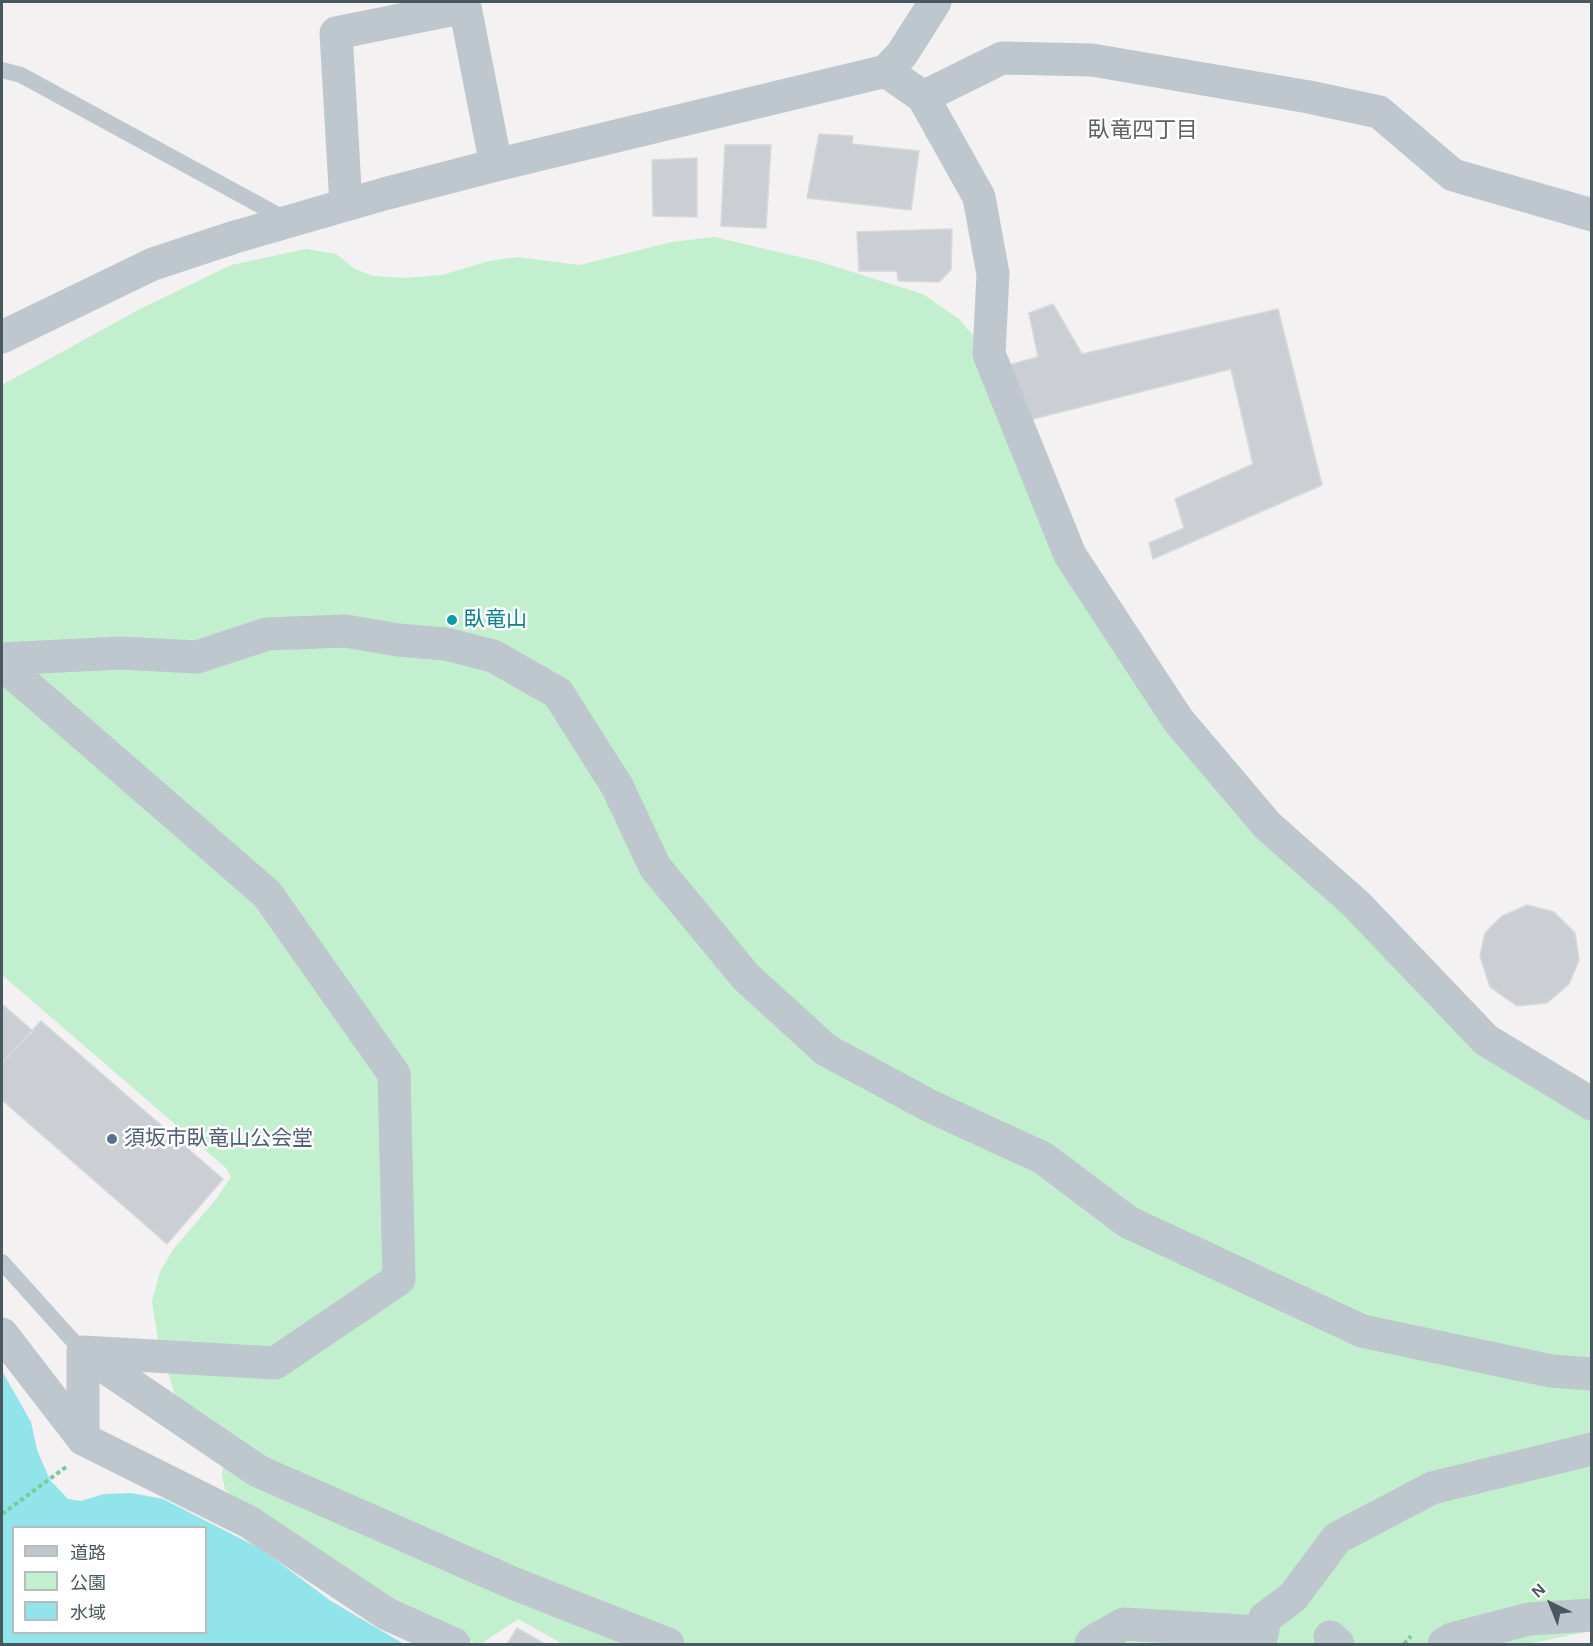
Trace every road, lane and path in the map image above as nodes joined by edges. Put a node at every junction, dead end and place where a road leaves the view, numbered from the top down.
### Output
1 (935, 2) edge
2 (2, 70) edge
3 (886, 71) junction
4 (923, 97) junction
5 (496, 165) junction
6 (346, 205) junction
7 (1592, 215) edge
8 (290, 221) junction
9 (2, 337) edge
10 (2, 659) edge
11 (2, 664) edge
12 (1592, 1104) edge
13 (2, 1262) edge
14 (2, 1334) edge
15 (83, 1352) junction
16 (1592, 1374) edge
17 (83, 1439) junction
18 (1592, 1449) edge
19 (65, 1469) dead end
20 (2, 1514) edge
21 (1592, 1615) edge
22 (1256, 1631) edge
23 (454, 1644) edge
24 (668, 1644) edge
25 (1091, 1644) edge
26 (1444, 1644) edge

1 - 3 street
2 - 8 lane
3 - 4 street
3 - 5 street
4 - 7 street
4 - 12 street
5 - 6 street
5 - 6 street
6 - 8 street
8 - 9 street
10 - 16 street
11 - 15 street
13 - 15 lane
14 - 17 street
15 - 17 street
15 - 24 street
17 - 23 street
18 - 22 street
19 - 20 path
21 - 26 street
22 - 25 street

